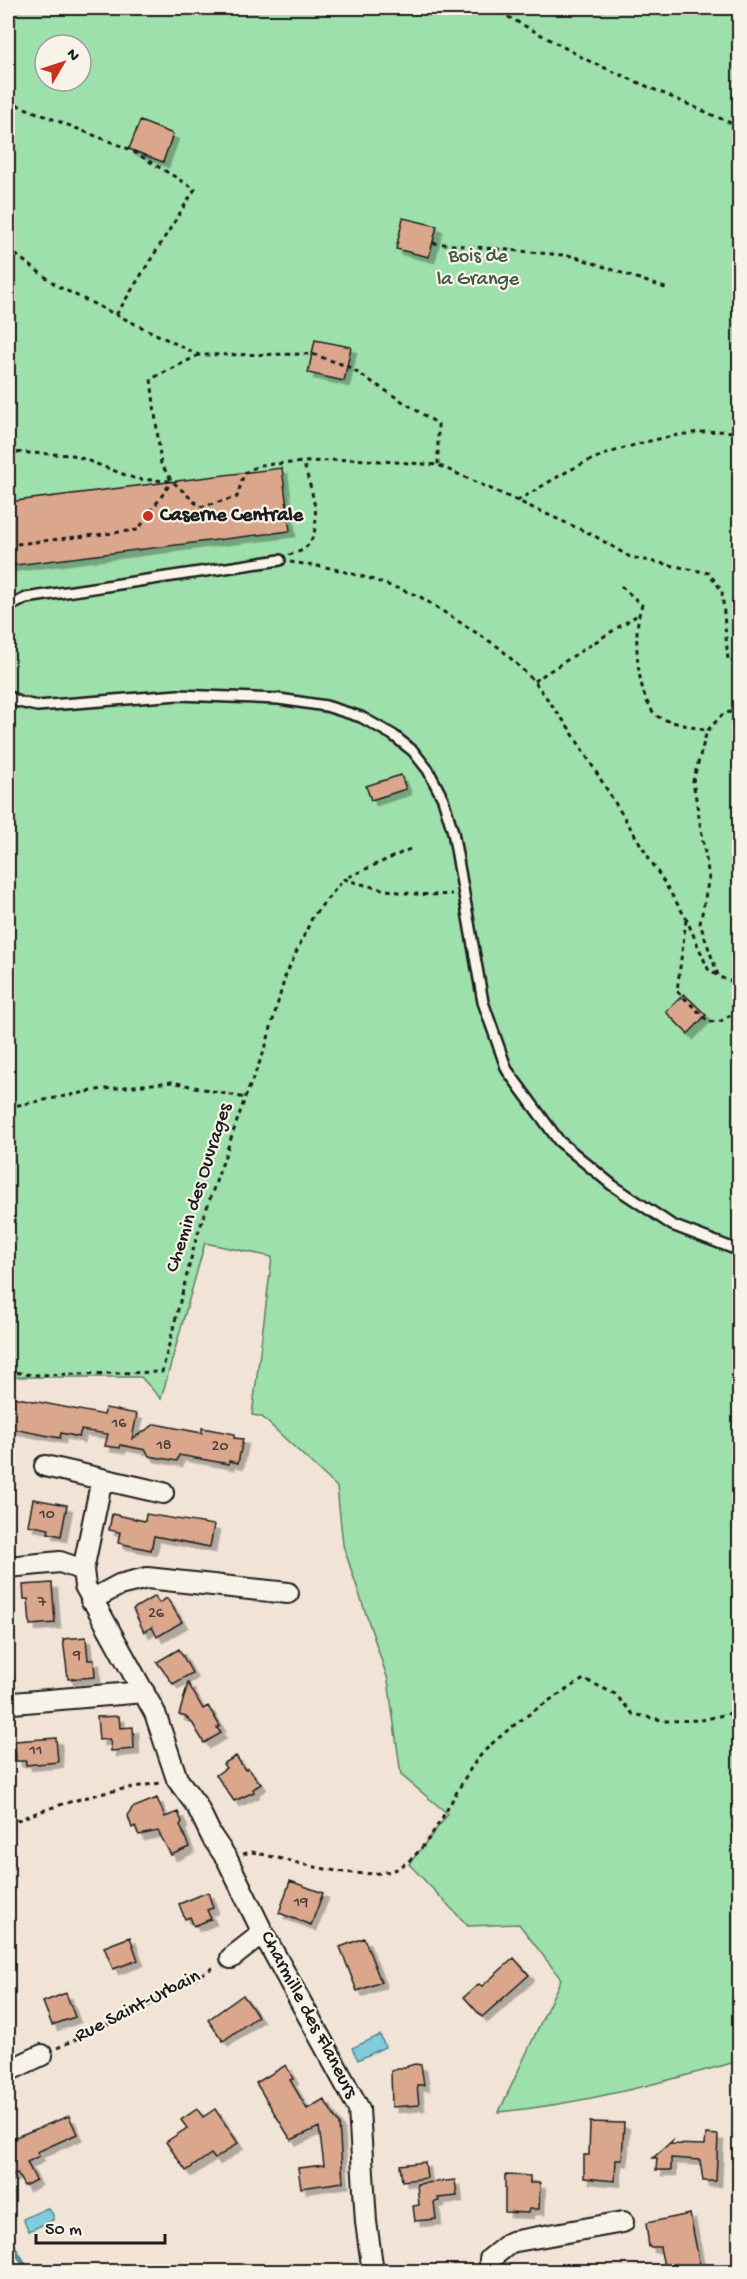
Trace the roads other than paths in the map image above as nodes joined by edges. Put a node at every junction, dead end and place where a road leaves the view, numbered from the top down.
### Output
1 (280, 560) road end
2 (8, 607) edge
3 (8, 696) edge
4 (740, 1251) edge
5 (45, 1466) dead end
6 (102, 1479) junction
7 (163, 1493) dead end
8 (8, 1567) edge
9 (83, 1570) junction
10 (288, 1593) dead end
11 (91, 1600) junction
12 (144, 1692) junction
13 (13, 1704) dead end
14 (263, 1933) junction
15 (231, 1958) road end
16 (42, 2055) road end
17 (8, 2071) edge
18 (623, 2222) dead end
19 (374, 2271) edge
20 (490, 2271) edge

1 - 2 lane
3 - 4 lane
5 - 6 street
6 - 7 street
6 - 9 street
8 - 9 street
9 - 11 street, Charmille des Flaneurs
10 - 11 street
11 - 12 street, Charmille des Flaneurs
12 - 13 street
12 - 14 street, Charmille des Flaneurs
14 - 15 street
14 - 19 street, Charmille des Flaneurs
16 - 17 street
18 - 20 street

